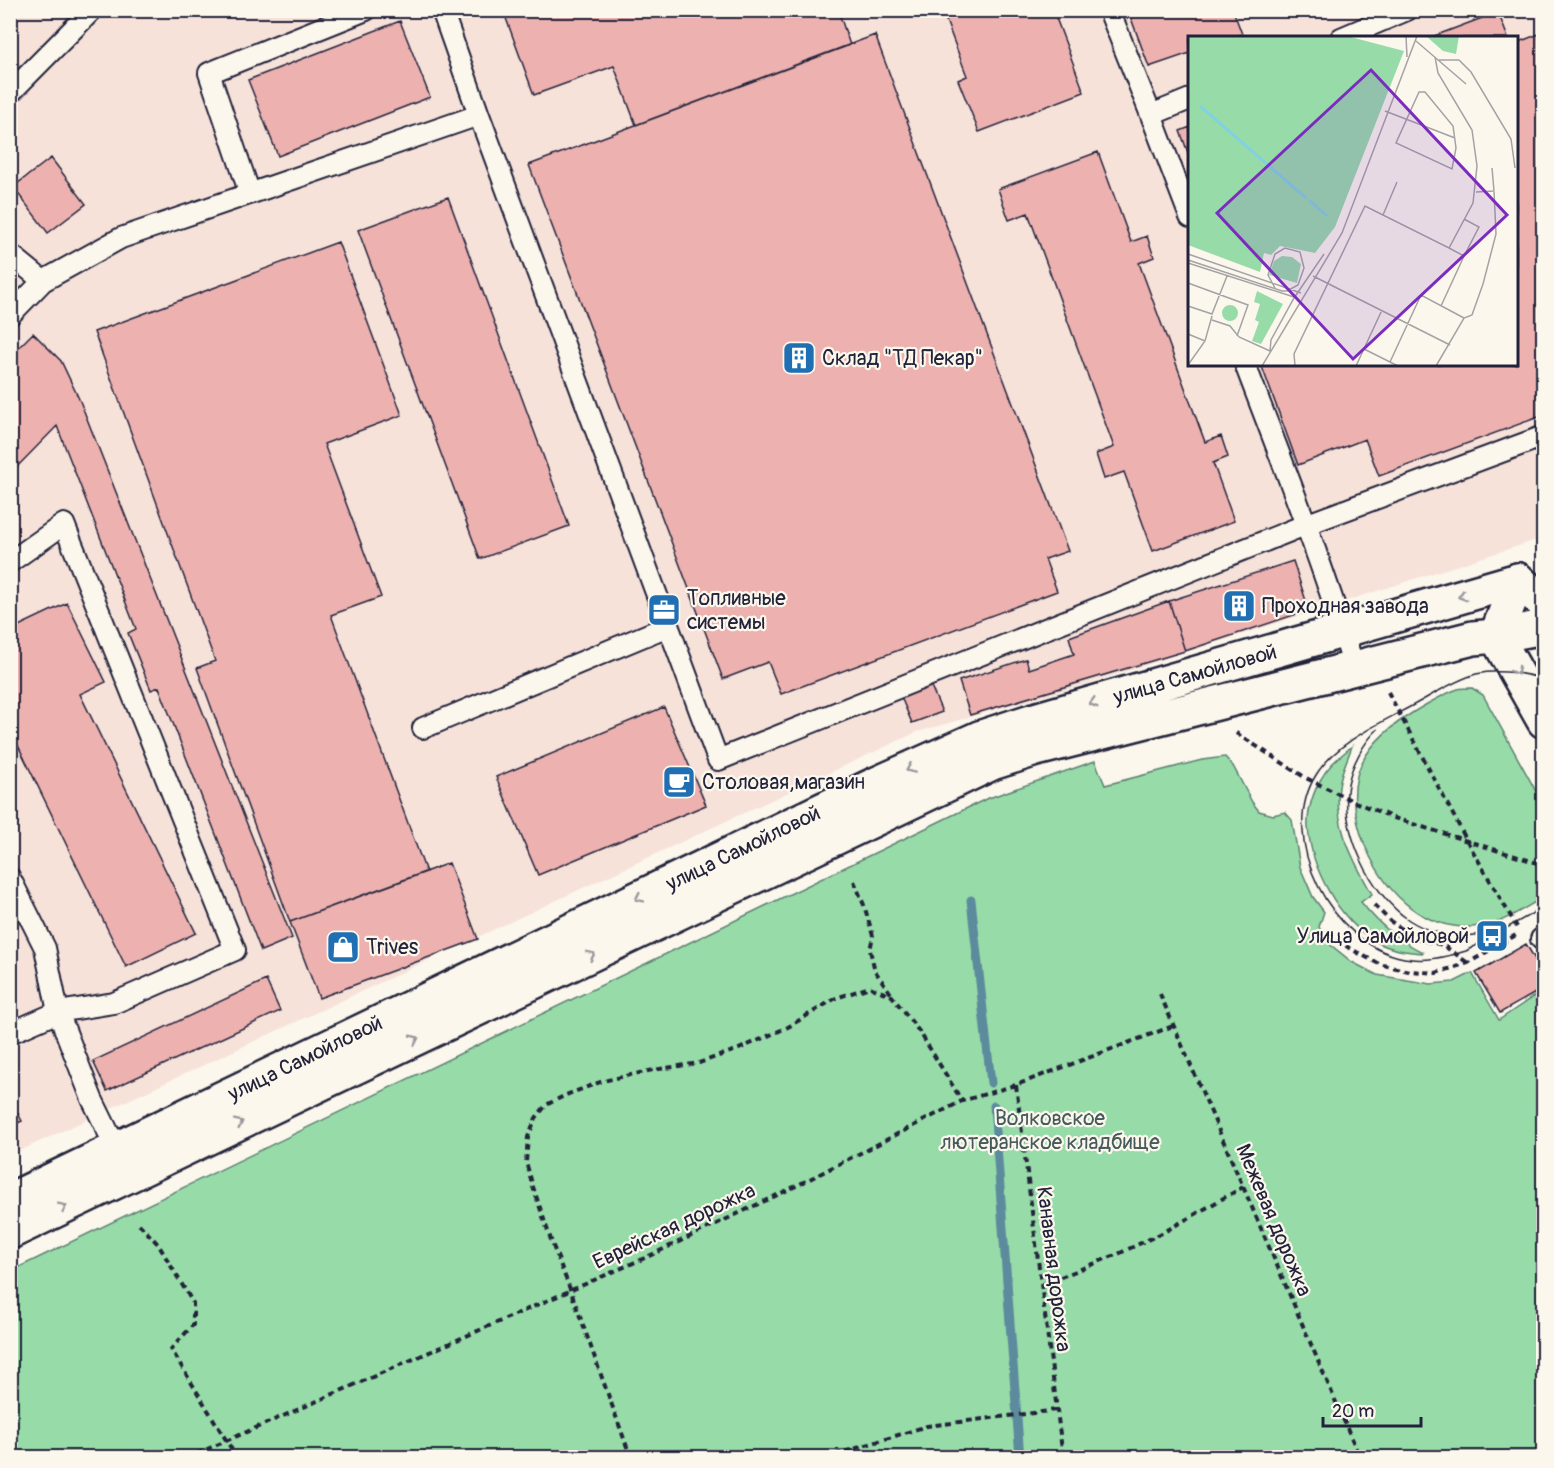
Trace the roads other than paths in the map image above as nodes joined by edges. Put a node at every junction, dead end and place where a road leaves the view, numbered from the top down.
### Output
1 (92, 10) edge
2 (366, 10) edge
3 (442, 10) edge
4 (1109, 10) edge
5 (1407, 10) edge
6 (1346, 36) edge
7 (10, 93) edge
8 (1188, 100) edge
9 (479, 115) junction
10 (1151, 115) junction
11 (250, 194) junction
12 (1188, 212) edge
13 (10, 254) edge
14 (43, 281) junction
15 (10, 315) edge
16 (1246, 366) edge
17 (1544, 436) edge
18 (1305, 525) junction
19 (10, 562) edge
20 (1531, 575) edge
21 (1544, 603) edge
22 (668, 626) junction
23 (1544, 627) edge
24 (1343, 631) junction
25 (1496, 636) junction
26 (1354, 668) junction
27 (1544, 721) edge
28 (423, 728) dead end
29 (10, 878) edge
30 (58, 1012) junction
31 (10, 1033) edge
32 (123, 1162) junction
33 (10, 1200) edge
34 (10, 1232) edge

1 - 7 lane
2 - 11 lane
3 - 9 lane
4 - 10 lane
5 - 6 lane
8 - 10 lane
9 - 11 lane
9 - 22 lane
10 - 12 lane
11 - 14 lane
13 - 14 lane
14 - 15 lane
16 - 18 lane
17 - 18 lane
18 - 22 lane
18 - 24 lane
19 - 30 lane
20 - 21 street
20 -> 24 street, улица Самойловой
20 - 25 street
22 - 28 lane
23 - 25 street, улица Самойловой
24 - 26 lane
24 -> 32 street, улица Самойловой
25 - 26 street, улица Самойловой
25 -> 27 street
32 -> 26 street, улица Самойловой
29 - 30 lane
30 - 31 lane
30 - 32 lane
32 - 33 street, улица Самойловой
34 -> 32 street, улица Самойловой

